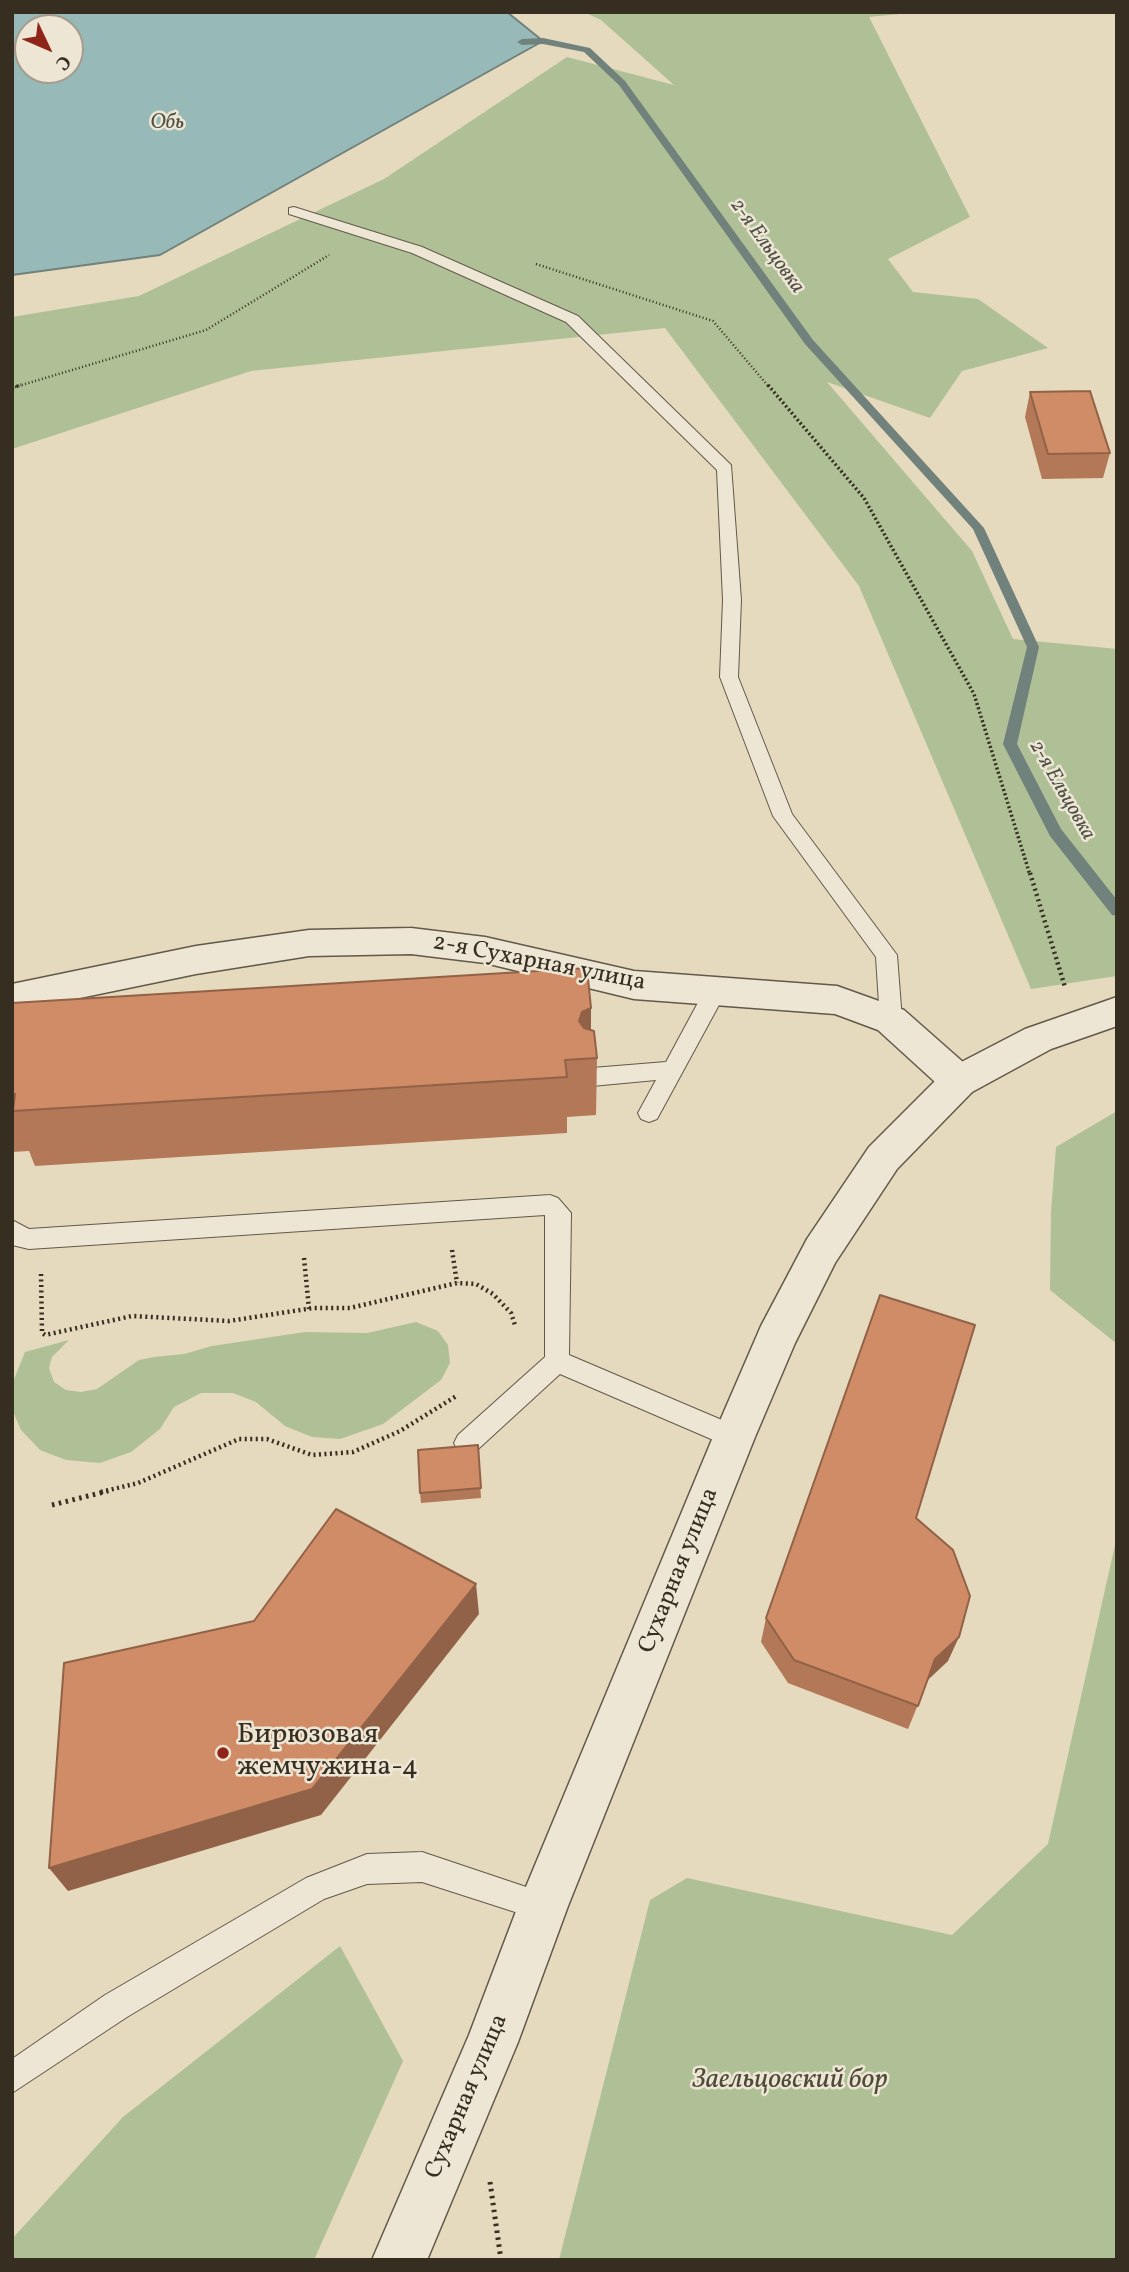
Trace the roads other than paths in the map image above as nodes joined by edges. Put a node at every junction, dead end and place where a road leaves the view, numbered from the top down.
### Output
1 (294, 211) dead end
2 (715, 992) junction
3 (12, 998) edge
4 (1097, 1018) edge
5 (891, 1020) junction
6 (672, 1070) junction
7 (592, 1077) edge
8 (959, 1081) junction
9 (649, 1113) dead end
10 (12, 1230) edge
11 (557, 1361) junction
12 (734, 1437) junction
13 (467, 1443) edge
14 (544, 1906) junction
15 (12, 2078) edge
16 (399, 2260) edge

1 - 5 lane
2 - 3 street, 2-я Сухарная улица
2 - 5 street, 2-я Сухарная улица
2 - 6 lane
4 - 8 street, Сухарная улица
5 - 8 street, 2-я Сухарная улица
6 - 7 lane
6 - 9 lane
8 - 12 street, Сухарная улица
10 - 11 lane
11 - 12 lane
11 - 13 lane
12 - 14 street, Сухарная улица
14 - 15 lane
14 - 16 street, Сухарная улица

